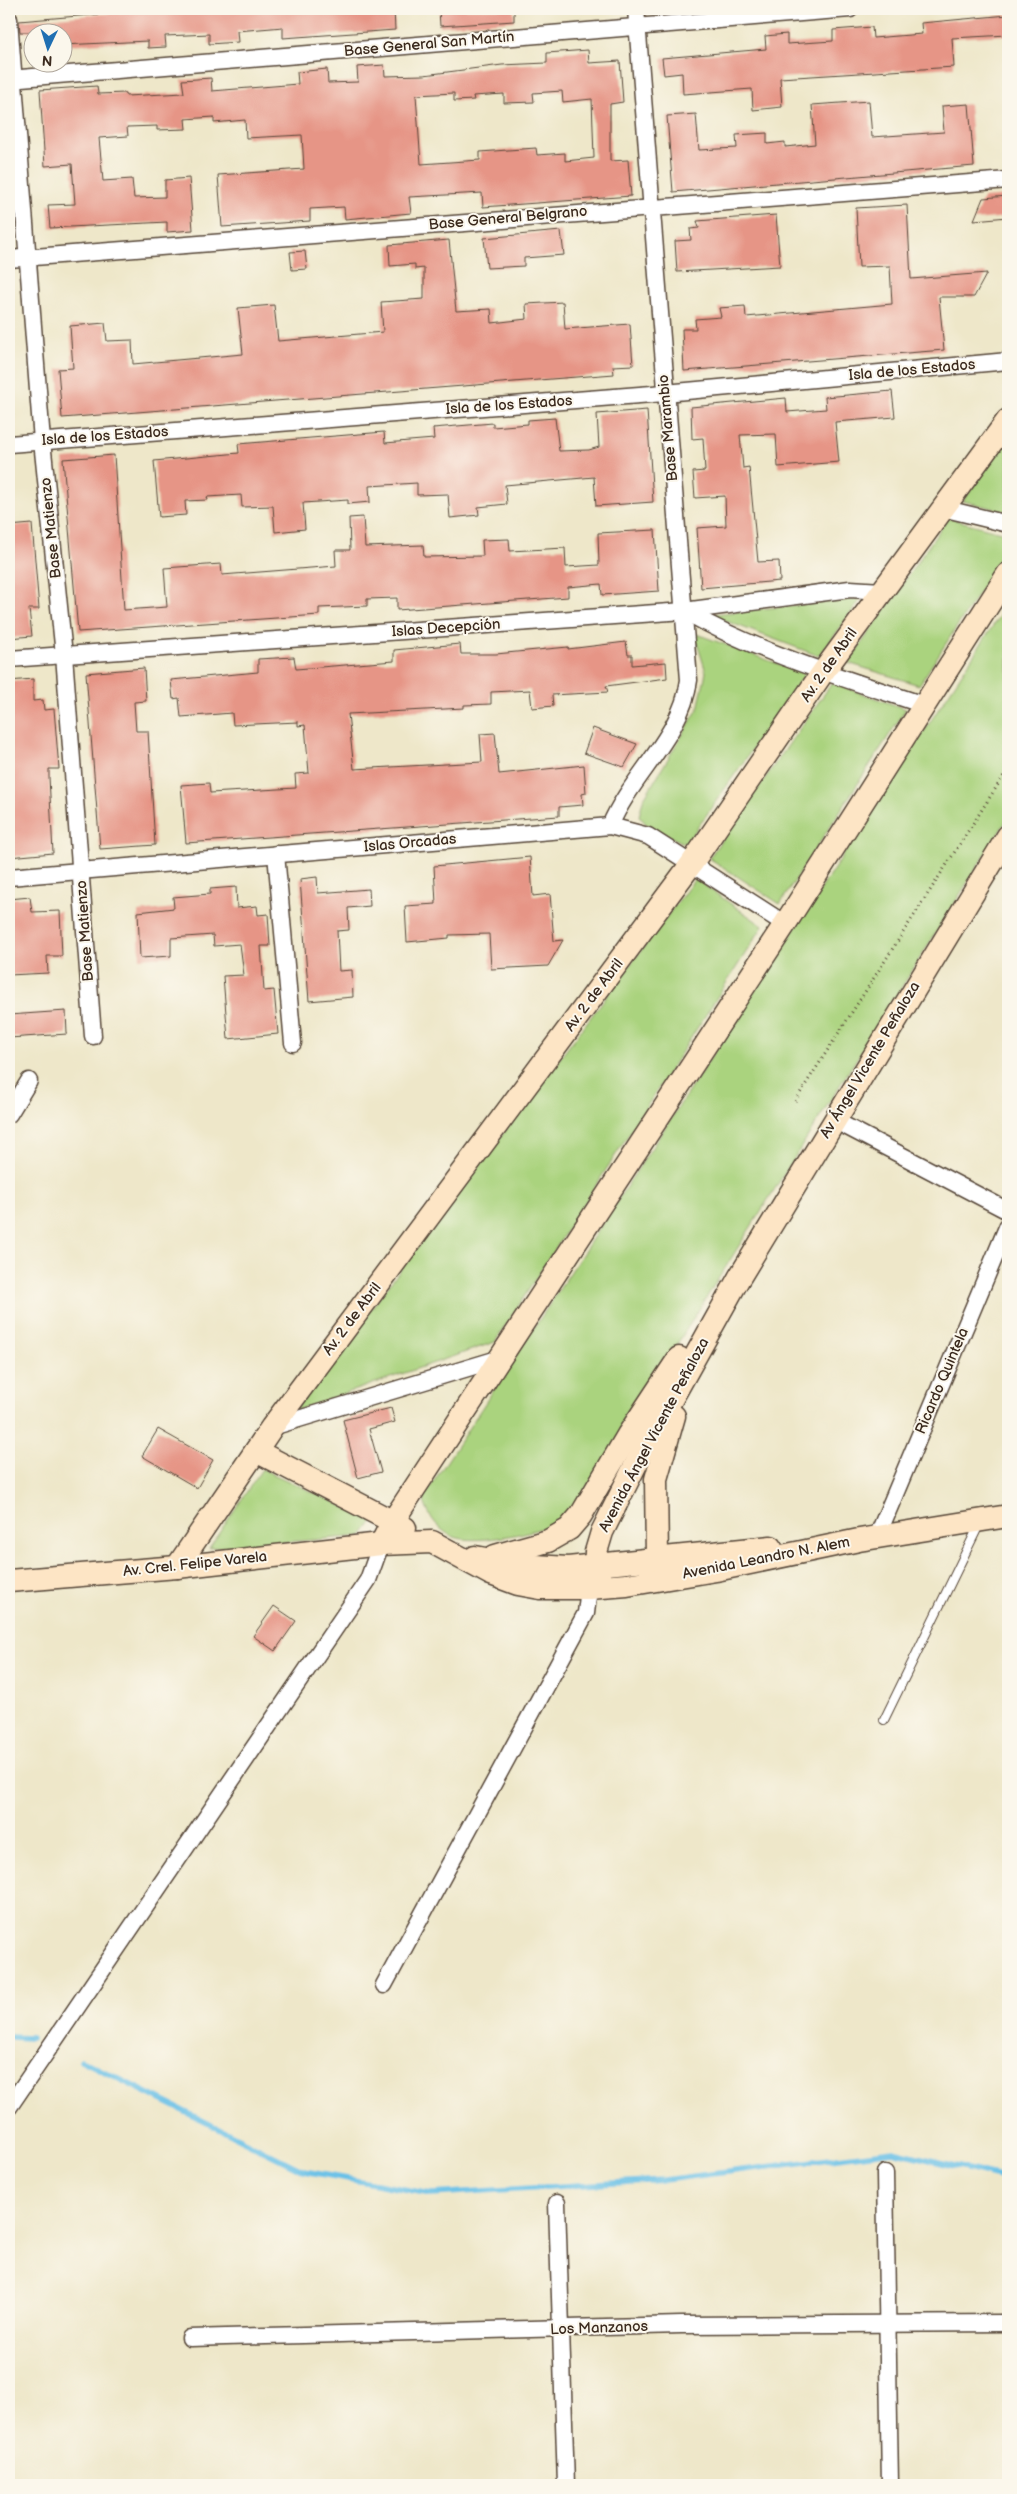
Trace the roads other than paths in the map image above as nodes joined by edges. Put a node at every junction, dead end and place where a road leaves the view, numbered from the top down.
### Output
1 (636, 9) edge
2 (850, 9) edge
3 (9, 19) edge
4 (637, 27) junction
5 (11, 78) edge
6 (1008, 180) edge
7 (651, 207) junction
8 (28, 257) junction
9 (9, 259) edge
10 (1008, 361) edge
11 (665, 393) junction
12 (1008, 420) edge
13 (42, 441) junction
14 (9, 444) edge
15 (942, 508) junction
16 (1008, 524) edge
17 (1008, 574) edge
18 (882, 591) junction
19 (1000, 600) edge
20 (684, 612) junction
21 (64, 655) junction
22 (9, 659) edge
23 (823, 672) junction
24 (924, 705) junction
25 (610, 826) junction
26 (1008, 836) edge
27 (276, 854) junction
28 (692, 864) junction
29 (81, 871) junction
30 (9, 877) edge
31 (785, 924) junction
32 (93, 1036) dead end
33 (292, 1043) dead end
34 (29, 1081) dead end
35 (9, 1114) edge
36 (834, 1120) junction
37 (1008, 1210) edge
38 (1008, 1225) edge
39 (734, 1286) junction
40 (719, 1313) junction
41 (501, 1358) junction
42 (272, 1427) junction
43 (256, 1451) junction
44 (1008, 1516) edge
45 (393, 1521) junction
46 (981, 1521) junction
47 (868, 1538) junction
48 (432, 1542) junction
49 (381, 1544) junction
50 (458, 1555) junction
51 (484, 1559) junction
52 (657, 1559) junction
53 (595, 1566) junction
54 (176, 1567) junction
55 (9, 1582) edge
56 (605, 1587) junction
57 (884, 1720) dead end
58 (384, 1985) dead end
59 (9, 2107) edge
60 (885, 2173) dead end
61 (557, 2203) dead end
62 (1008, 2323) edge
63 (886, 2324) junction
64 (562, 2329) junction
65 (190, 2338) dead end
66 (566, 2485) edge
67 (890, 2485) edge

1 - 4 street, Base Marambio
2 - 4 street, Base General San Martín
3 - 5 street, Base Matienzo
4 - 5 street, Base General San Martín
4 - 7 street, Base Marambio
5 - 8 street, Base Matienzo
6 - 7 street, Base General Belgrano
7 - 8 street, Base General Belgrano
7 - 11 street, Base Marambio
8 - 9 street, Base General Belgrano
8 - 13 street, Base Matienzo
10 - 11 street, Isla de los Estados
11 - 13 street, Isla de los Estados
11 - 20 street, Base Marambio
12 - 15 main road, Av. 2 de Abril
13 - 14 street, Isla de los Estados
13 - 21 street, Base Matienzo
15 - 16 street
15 - 18 main road, Av. 2 de Abril
17 - 19 main road
18 - 20 street, Islas Decepción
18 - 23 main road, Av. 2 de Abril
19 - 24 main road
20 - 21 street, Islas Decepción
20 - 23 street
20 - 25 street, Base Marambio
21 - 22 street, Islas Decepción
21 - 29 street, Base Matienzo
23 - 24 street
23 - 28 main road, Av. 2 de Abril
24 - 31 main road
25 - 27 street, Islas Orcadas
25 - 28 street, Islas Orcadas
26 - 36 main road, Av Ángel Vicente Peñaloza
27 - 29 street, Islas Orcadas
27 - 33 street
28 - 31 street, Islas Orcadas
28 - 42 main road, Av. 2 de Abril
29 - 30 street, Islas Orcadas
29 - 32 street, Base Matienzo
31 - 41 main road
34 - 35 street
36 - 37 street
36 - 39 main road, Av Ángel Vicente Peñaloza
38 - 47 street, Ricardo Quintela
39 - 40 main road, Avenida Ángel Vicente Peñaloza
39 - 52 main road
40 - 51 main road
40 - 53 main road, Avenida Ángel Vicente Peñaloza
41 - 42 street
41 - 45 main road
42 - 43 main road, Av. 2 de Abril
43 - 45 main road
43 - 54 main road, Av. 2 de Abril
44 - 46 main road
45 - 48 main road
45 - 49 main road
46 - 47 main road
46 - 57 lane
47 - 52 main road, Avenida Leandro N. Alem
47 - 56 main road, Avenida Leandro N. Alem
48 - 49 main road, Avenida Leandro N. Alem
48 - 50 main road, Avenida Leandro N. Alem
49 - 54 main road, Av. Crel. Felipe Varela
49 - 59 street
50 - 51 main road, Avenida Leandro N. Alem
50 - 56 main road, Avenida Leandro N. Alem
51 - 53 main road, Avenida Leandro N. Alem
52 - 53 main road, Avenida Leandro N. Alem
52 - 56 main road
53 - 56 main road
54 - 55 main road, Av. Crel. Felipe Varela
56 - 58 street
60 - 63 street
61 - 64 street
62 - 63 street, Los Manzanos
63 - 64 street, Los Manzanos
63 - 67 street
64 - 65 street, Los Manzanos
64 - 66 street

